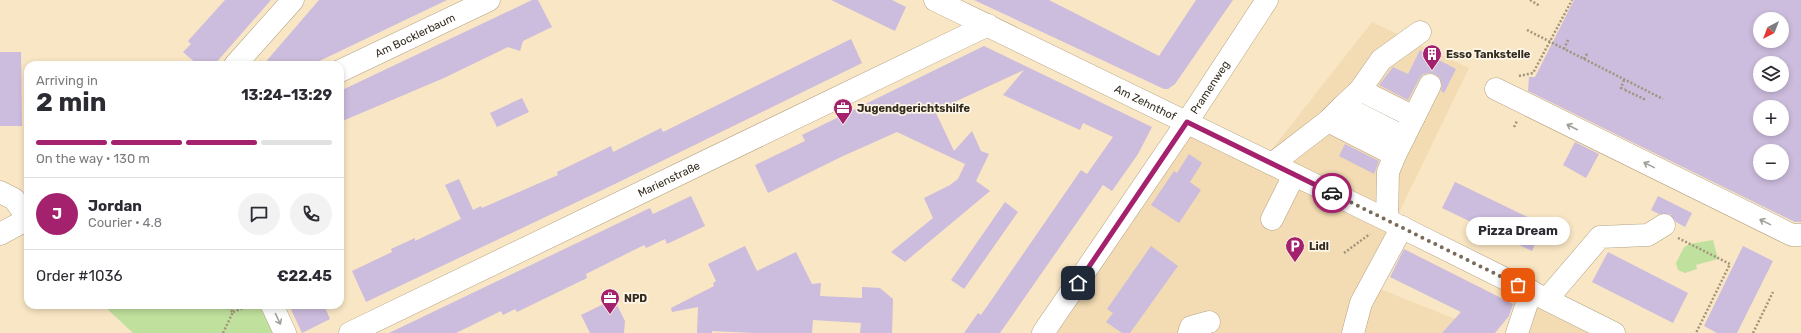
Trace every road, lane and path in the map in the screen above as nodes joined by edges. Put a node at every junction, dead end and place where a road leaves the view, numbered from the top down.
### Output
1 (293, 0) edge
2 (489, 0) edge
3 (935, 0) edge
4 (1267, 0) edge
5 (1530, 0) edge
6 (1572, 0) edge
7 (1540, 6) dead end
8 (988, 25) junction
9 (1527, 30) dead end
10 (1420, 32) dead end
11 (1568, 40) dead end
12 (1550, 42) junction
13 (1564, 49) junction
14 (1588, 52) dead end
15 (1584, 59) junction
16 (239, 61) edge
17 (344, 69) edge
18 (1519, 76) dead end
19 (1624, 80) junction
20 (1430, 85) dead end
21 (1496, 89) dead end
22 (1360, 90) junction
23 (1663, 99) dead end
24 (1643, 101) dead end
25 (1343, 106) junction
26 (1414, 117) junction
27 (1187, 122) junction
28 (1328, 122) junction
29 (1399, 146) junction
30 (1272, 164) junction
31 (1294, 175) junction
32 (0, 192) edge
33 (24, 213) edge
34 (1272, 219) dead end
35 (24, 221) edge
36 (1392, 223) junction
37 (1662, 226) joint
38 (0, 234) edge
39 (1801, 235) edge
40 (1344, 253) dead end
41 (1773, 292) dead end
42 (1539, 295) junction
43 (230, 309) edge
44 (241, 309) edge
45 (274, 309) edge
46 (233, 312) junction
47 (1209, 322) dead end
48 (223, 333) edge
49 (285, 333) edge
50 (350, 333) edge
51 (1043, 333) edge
52 (1189, 333) edge
53 (1353, 333) edge
54 (1517, 333) edge
55 (1614, 333) edge
56 (1696, 333) edge
57 (1753, 333) edge

1 - 16 street
2 - 17 street, Am Bocklerbaum
3 - 8 street, Am Zehnthof
4 - 27 street, Pramenweg
5 - 7 path
6 - 12 path
8 - 27 street, Am Zehnthof
8 - 50 street, Marienstraße
9 - 12 path
10 - 22 street
11 - 13 path
12 - 13 path
12 - 18 path
13 - 15 path
14 - 15 path
15 - 19 path
19 - 23 path
19 - 24 path
20 - 26 street
39 -> 21 street
22 - 25 street
22 - 26 street
25 - 28 street
25 - 29 street
26 - 29 street
27 - 30 street, Am Zehnthof
27 - 51 street, Pramenweg
28 - 29 street
28 - 30 street
29 - 36 street
30 - 31 street, Am Zehnthof
31 - 34 street
31 - 36 street, Am Zehnthof
32 - 33 street
35 - 38 street
36 - 40 path
36 - 42 street, Am Zehnthof
36 - 53 street
37 - 42 street
37 - 56 path
41 - 57 path
42 - 54 street
42 - 55 street, Am Zehnthof
43 - 46 path
44 - 46 path
45 -> 49 street
46 - 48 path
47 - 52 street

